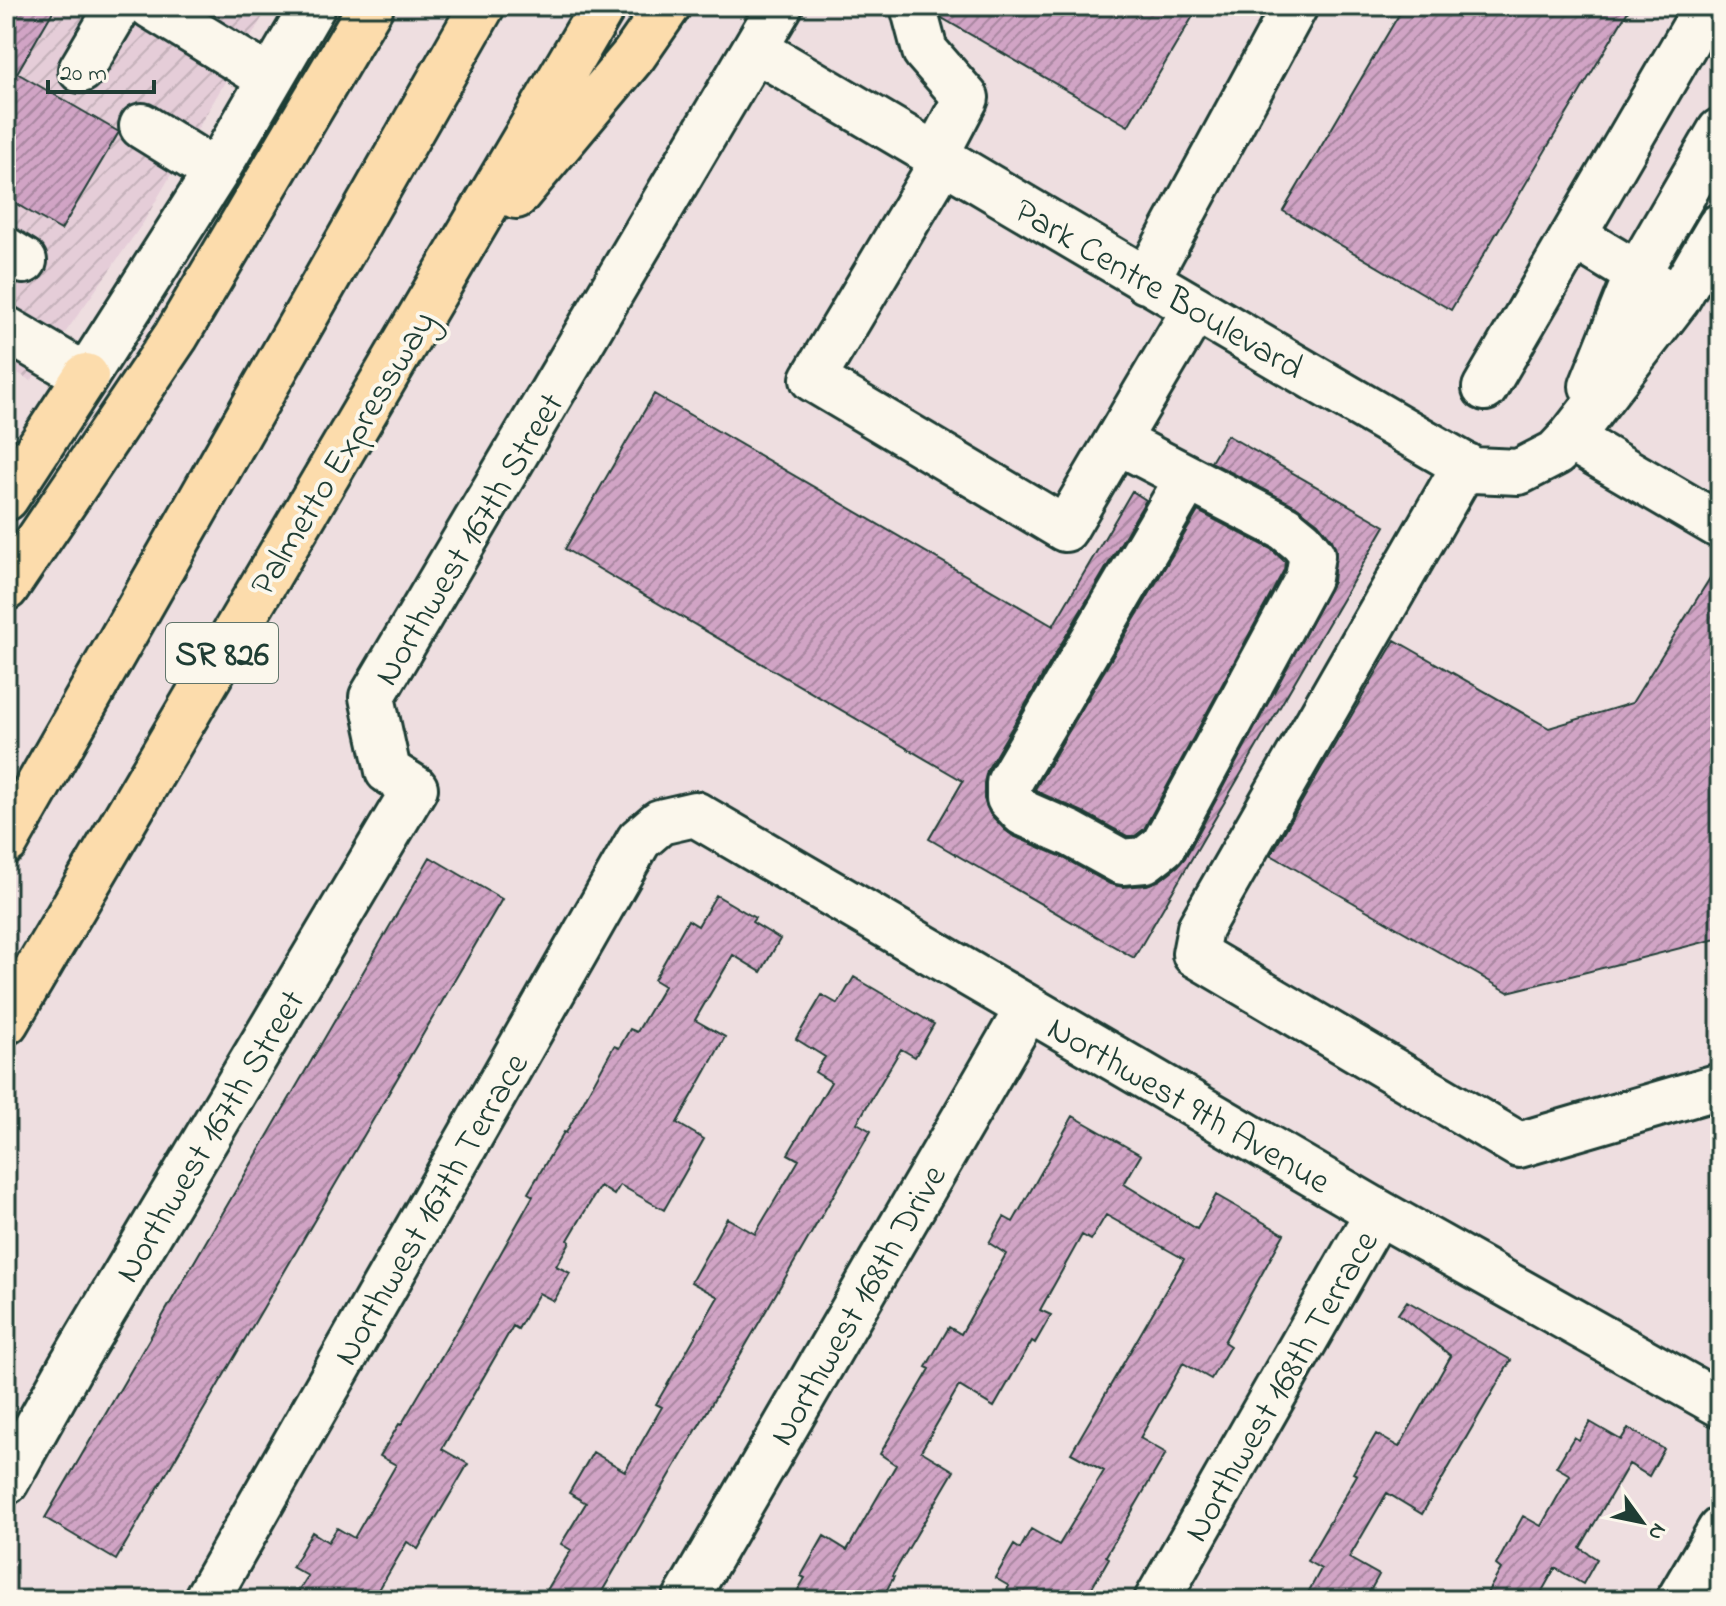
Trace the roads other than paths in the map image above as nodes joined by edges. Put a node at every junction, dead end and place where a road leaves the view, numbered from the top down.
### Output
1 (119, 6) edge
2 (151, 6) edge
3 (313, 6) edge
4 (371, 6) edge
5 (482, 6) edge
6 (603, 6) edge
7 (668, 6) edge
8 (780, 6) edge
9 (913, 6) edge
10 (1295, 6) edge
11 (1707, 6) edge
12 (755, 49) junction
13 (81, 70) dead end
14 (270, 79) junction
15 (142, 126) dead end
16 (1720, 131) edge
17 (940, 157) junction
18 (216, 172) junction
19 (1720, 226) edge
20 (1574, 236) junction
21 (1637, 274) junction
22 (1146, 281) junction
23 (440, 286) junction
24 (1678, 298) junction
25 (1195, 309) junction
26 (6, 329) edge
27 (86, 376) junction
28 (1485, 388) dead end
29 (1570, 438) junction
30 (1117, 441) junction
31 (1465, 465) junction
32 (1188, 478) junction
33 (6, 498) edge
34 (1720, 526) edge
35 (6, 588) edge
36 (660, 822) joint
37 (6, 842) edge
38 (1028, 1008) junction
39 (6, 1022) edge
40 (1720, 1086) edge
41 (1378, 1212) junction
42 (1720, 1404) edge
43 (6, 1482) edge
44 (1720, 1530) edge
45 (206, 1600) edge
46 (685, 1600) edge
47 (1157, 1600) edge
48 (1679, 1600) edge

1 - 13 street
2 - 14 street
3 - 14 street
4 - 35 highway
5 - 37 highway, SR 826
6 - 23 highway, Palmetto Expressway / SR 826
7 - 23 highway
8 - 12 street, Northwest 167th Street
9 - 17 street
10 - 22 street
11 - 20 street
12 - 17 street, Park Centre Boulevard
12 - 43 street, Northwest 167th Street
14 - 18 street
15 - 18 street
16 - 21 street
17 - 22 street, Park Centre Boulevard
17 - 30 street
18 - 27 street
19 - 24 street, Park Centre Boulevard
20 - 21 street
20 - 28 street
21 - 24 street
21 - 29 street
22 - 25 street, Park Centre Boulevard
23 - 39 highway, Palmetto Expressway / SR 826
24 - 29 street, Park Centre Boulevard
25 - 30 street
25 - 31 street, Park Centre Boulevard
26 - 27 street
27 - 33 highway
29 - 31 street, Park Centre Boulevard
29 - 34 street
30 - 32 street
31 - 40 street
32 - 32 street
36 - 38 street, Northwest 9th Avenue
36 - 45 street, Northwest 167th Terrace
38 - 41 street, Northwest 9th Avenue
38 - 46 street, Northwest 168th Drive
41 - 42 street, Northwest 9th Avenue
41 - 47 street, Northwest 168th Terrace
44 - 48 street

